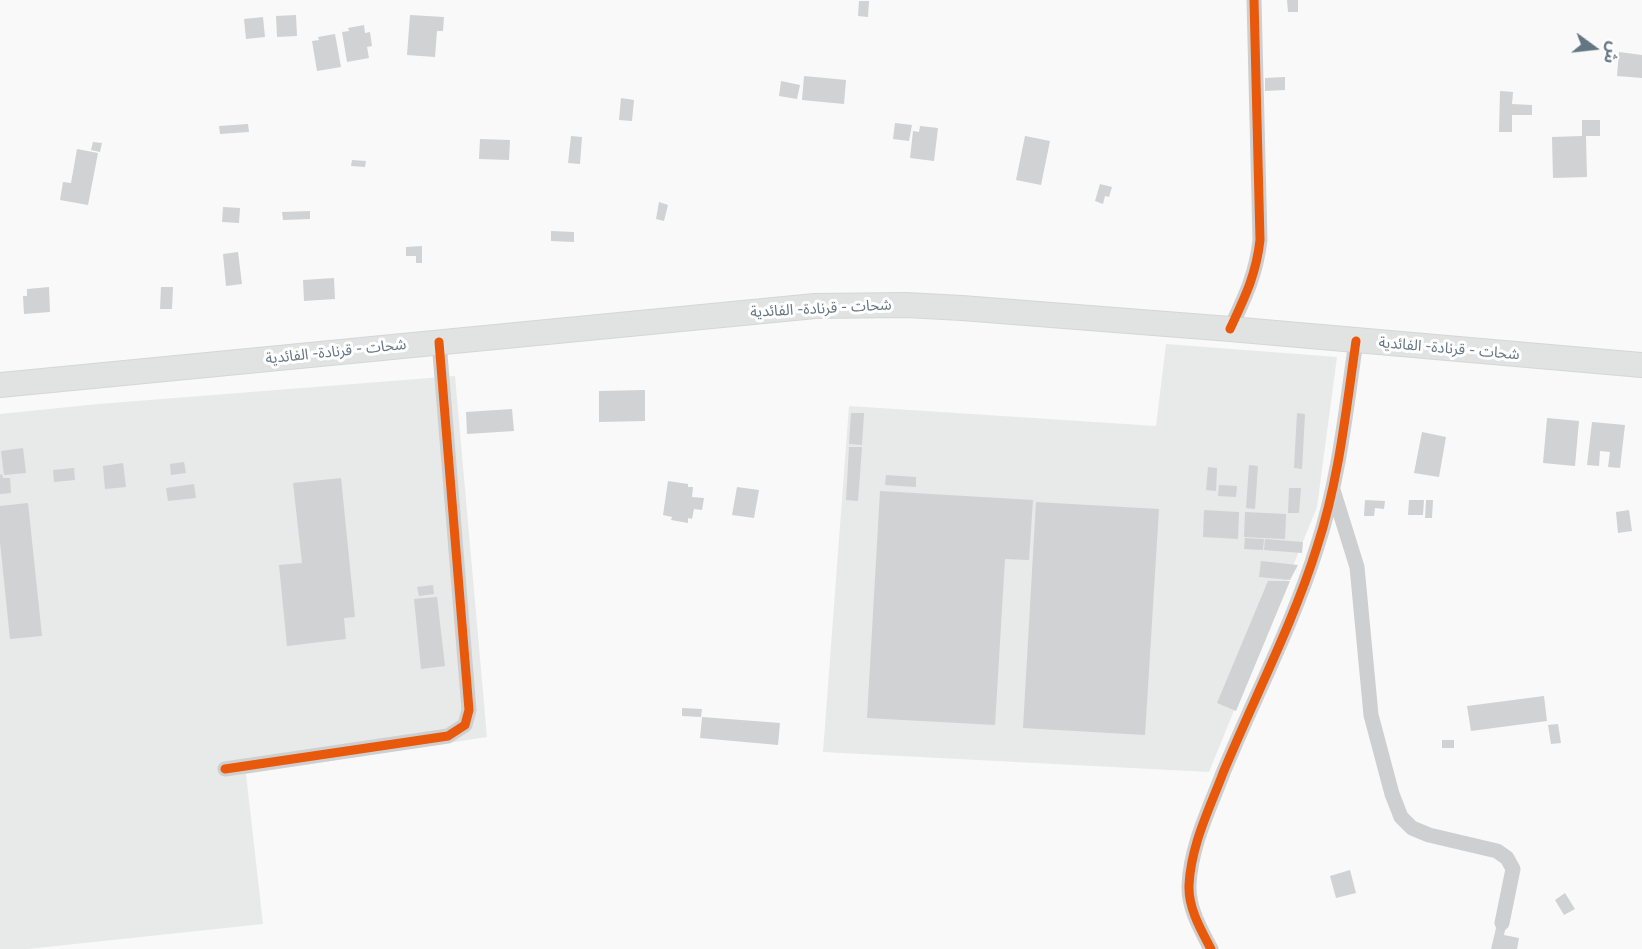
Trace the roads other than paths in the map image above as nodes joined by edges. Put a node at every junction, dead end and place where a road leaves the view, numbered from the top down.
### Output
1 (1254, 0) edge
2 (1230, 329) junction
3 (1356, 341) junction
4 (439, 342) junction
5 (1642, 365) edge
6 (0, 385) edge
7 (1333, 490) junction
8 (225, 769) dead end
9 (1502, 923) dead end
10 (1211, 949) edge

1 - 2 street
2 - 3 main road, شحات - قرنادة- الفائدية
2 - 4 main road, شحات - قرنادة- الفائدية
3 - 5 main road, شحات - قرنادة- الفائدية
3 - 7 street
4 - 6 main road, شحات - قرنادة- الفائدية
4 - 8 street
7 - 9 street
7 - 10 street

